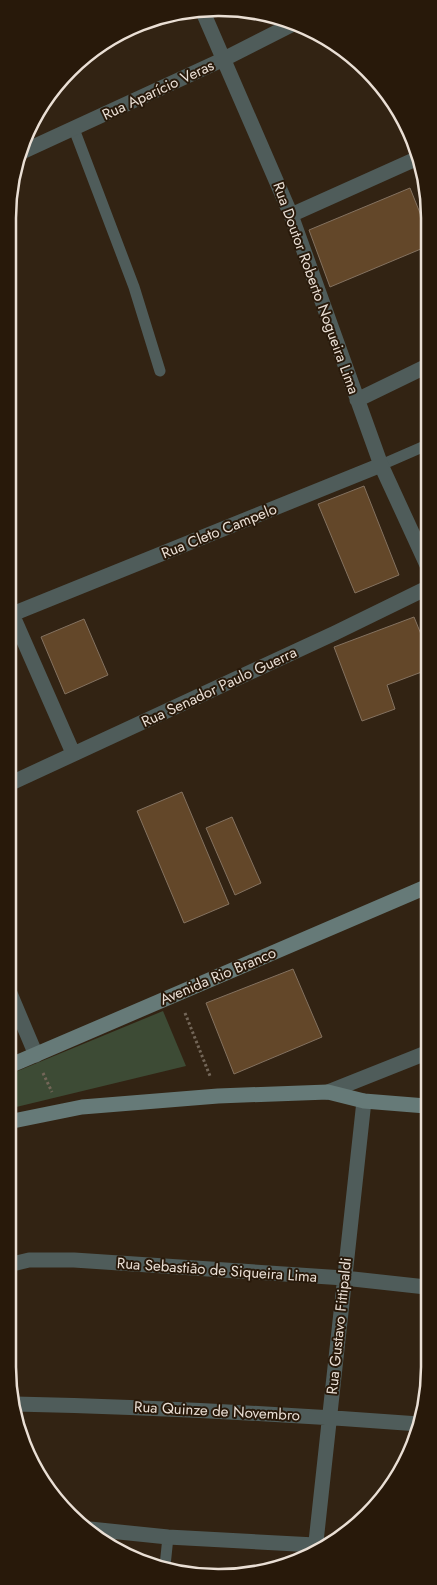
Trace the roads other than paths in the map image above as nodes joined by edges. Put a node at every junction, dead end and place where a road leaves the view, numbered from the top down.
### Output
1 (205, 17) edge
2 (286, 28) edge
3 (224, 60) junction
4 (74, 129) junction
5 (29, 149) edge
6 (412, 161) edge
7 (291, 215) junction
8 (421, 369) edge
9 (160, 371) dead end
10 (357, 400) junction
11 (421, 448) edge
12 (382, 465) junction
13 (421, 552) edge
14 (421, 591) edge
15 (16, 613) edge
16 (16, 626) edge
17 (73, 754) junction
18 (16, 781) edge
19 (421, 888) edge
20 (16, 1007) edge
21 (36, 1054) junction
22 (421, 1055) edge
23 (16, 1063) edge
24 (328, 1092) junction
25 (364, 1102) junction
26 (421, 1106) edge
27 (16, 1120) edge
28 (16, 1263) edge
29 (344, 1278) junction
30 (421, 1286) edge
31 (20, 1404) edge
32 (329, 1417) junction
33 (413, 1424) edge
34 (99, 1530) edge
35 (168, 1537) junction
36 (319, 1542) edge
37 (311, 1546) edge
38 (165, 1562) edge

1 - 3 street, Rua Doutor Roberto Nogueira Lima
2 - 3 street, Rua Aparício Veras
3 - 4 street, Rua Aparício Veras
3 - 7 street, Rua Doutor Roberto Nogueira Lima
4 - 5 street, Rua Aparício Veras
4 - 9 lane
6 - 7 street
7 - 10 street, Rua Doutor Roberto Nogueira Lima
8 - 10 street
10 - 12 street, Rua Doutor Roberto Nogueira Lima
11 - 12 lane, Rua Cleto Campelo
12 - 13 street, Rua Doutor Roberto Nogueira Lima
12 - 15 street, Rua Cleto Campelo
14 - 17 street, Rua Senador Paulo Guerra
16 - 17 street
17 - 18 street, Rua Senador Paulo Guerra
19 - 21 street, Avenida Rio Branco
20 - 21 street
21 - 23 street, Avenida Rio Branco
22 - 24 street
24 - 25 street
24 - 27 street
25 - 26 street
25 - 29 street, Rua Gustavo Fittipaldi
28 - 29 street, Rua Sebastião de Siqueira Lima
29 - 30 street, Rua Sebastião de Siqueira Lima
29 - 32 street, Rua Gustavo Fittipaldi
31 - 32 street, Rua Quinze de Novembro
32 - 33 street, Rua Quinze de Novembro
32 - 36 street, Rua Gustavo Fittipaldi
34 - 35 street
35 - 37 street
35 - 38 lane

